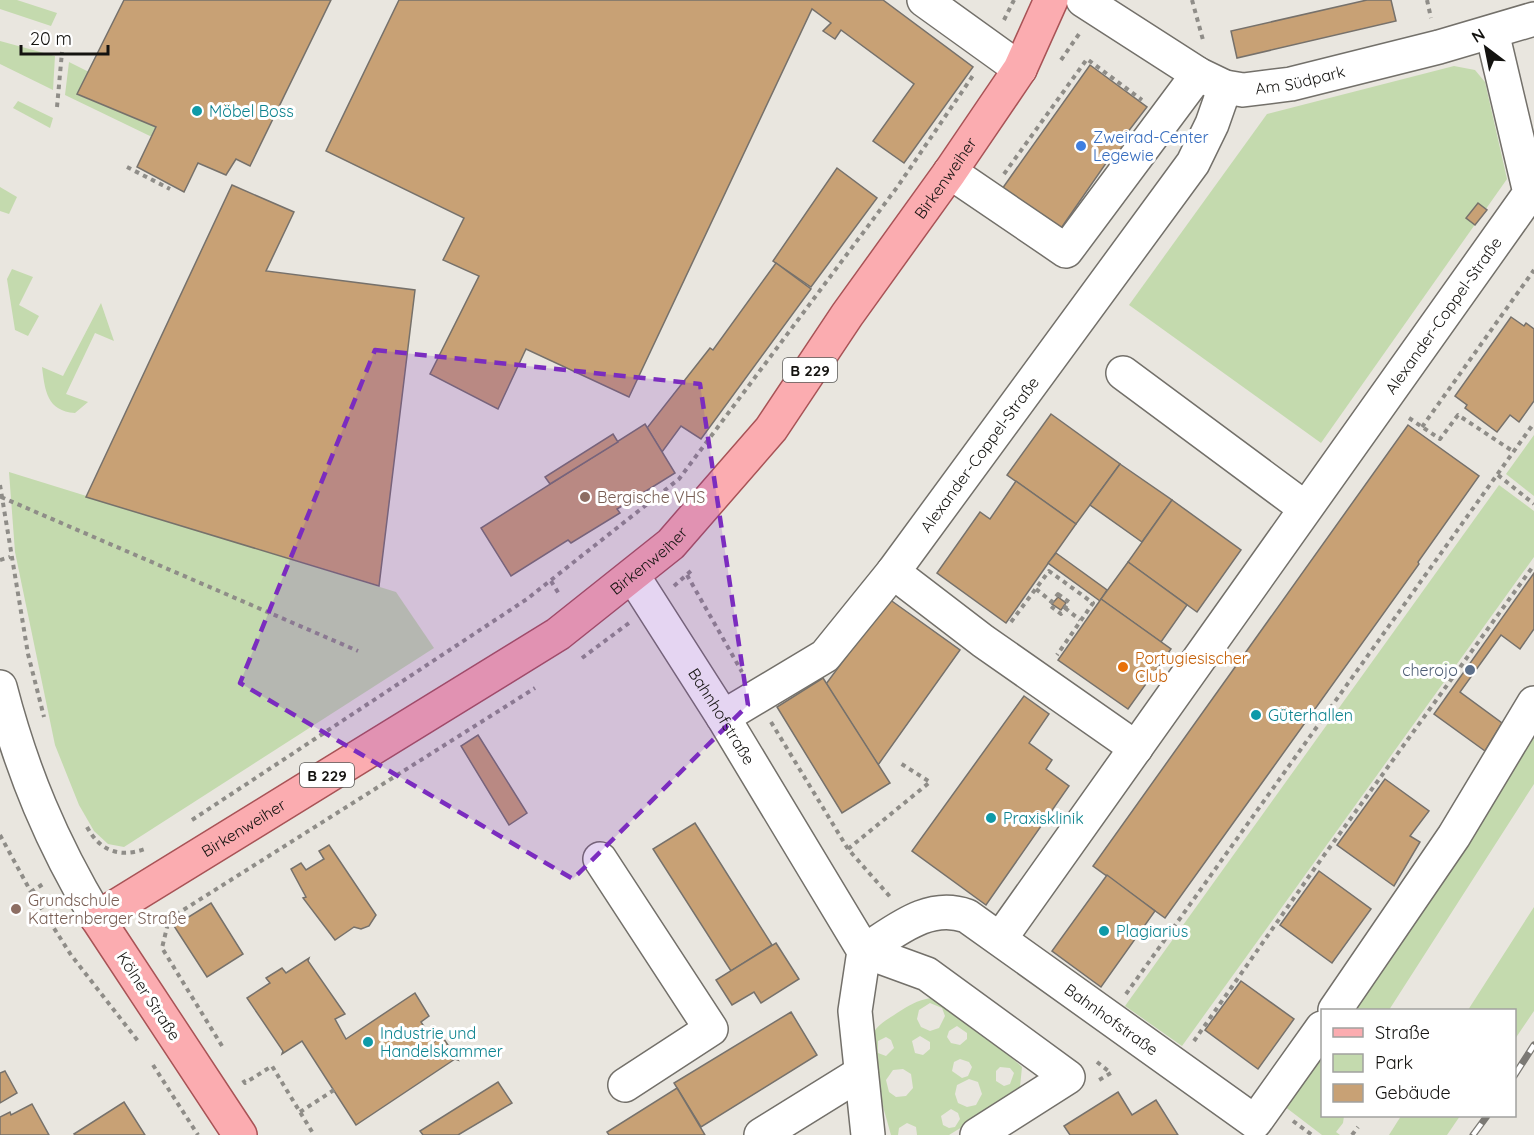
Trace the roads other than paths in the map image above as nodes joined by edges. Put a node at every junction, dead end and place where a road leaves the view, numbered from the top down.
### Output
1 (924, 0) edge
2 (1052, 0) edge
3 (1083, 0) edge
4 (1534, 19) edge
5 (1492, 32) junction
6 (1020, 69) junction
7 (1211, 81) junction
8 (950, 172) junction
9 (1123, 373) dead end
10 (1305, 508) junction
11 (893, 572) junction
12 (633, 576) junction
13 (0, 687) edge
14 (1534, 703) edge
15 (723, 717) junction
16 (1136, 748) junction
17 (600, 859) dead end
18 (97, 918) junction
19 (1000, 939) junction
20 (864, 951) junction
21 (1336, 1009) edge
22 (1321, 1031) edge
23 (861, 1073) junction
24 (625, 1085) dead end
25 (240, 1135) edge
26 (761, 1135) edge
27 (868, 1135) edge
28 (977, 1135) edge

1 - 6 street
2 - 6 main road, Birkenweiher / B 229
3 - 7 street, Am Südpark
4 - 5 street, Am Südpark
5 - 7 street, Am Südpark
5 - 10 street, Alexander-Coppel-Straße
6 - 8 main road, Birkenweiher / B 229
7 - 8 street
7 - 11 street, Alexander-Coppel-Straße
8 - 12 main road, Birkenweiher / B 229
9 - 10 street
10 - 16 street, Alexander-Coppel-Straße
11 - 15 street, Alexander-Coppel-Straße
11 - 16 street
12 - 15 street, Bahnhofstraße
12 - 18 main road, Birkenweiher / B 229
13 - 18 street, Kölner Straße
14 - 21 street
15 - 20 street, Bahnhofstraße
16 - 19 street, Alexander-Coppel-Straße
17 - 24 street
18 - 25 main road, Kölner Straße
19 - 20 street, Bahnhofstraße
19 - 22 street, Bahnhofstraße
20 - 23 street
20 - 28 street
23 - 26 street
23 - 27 street

